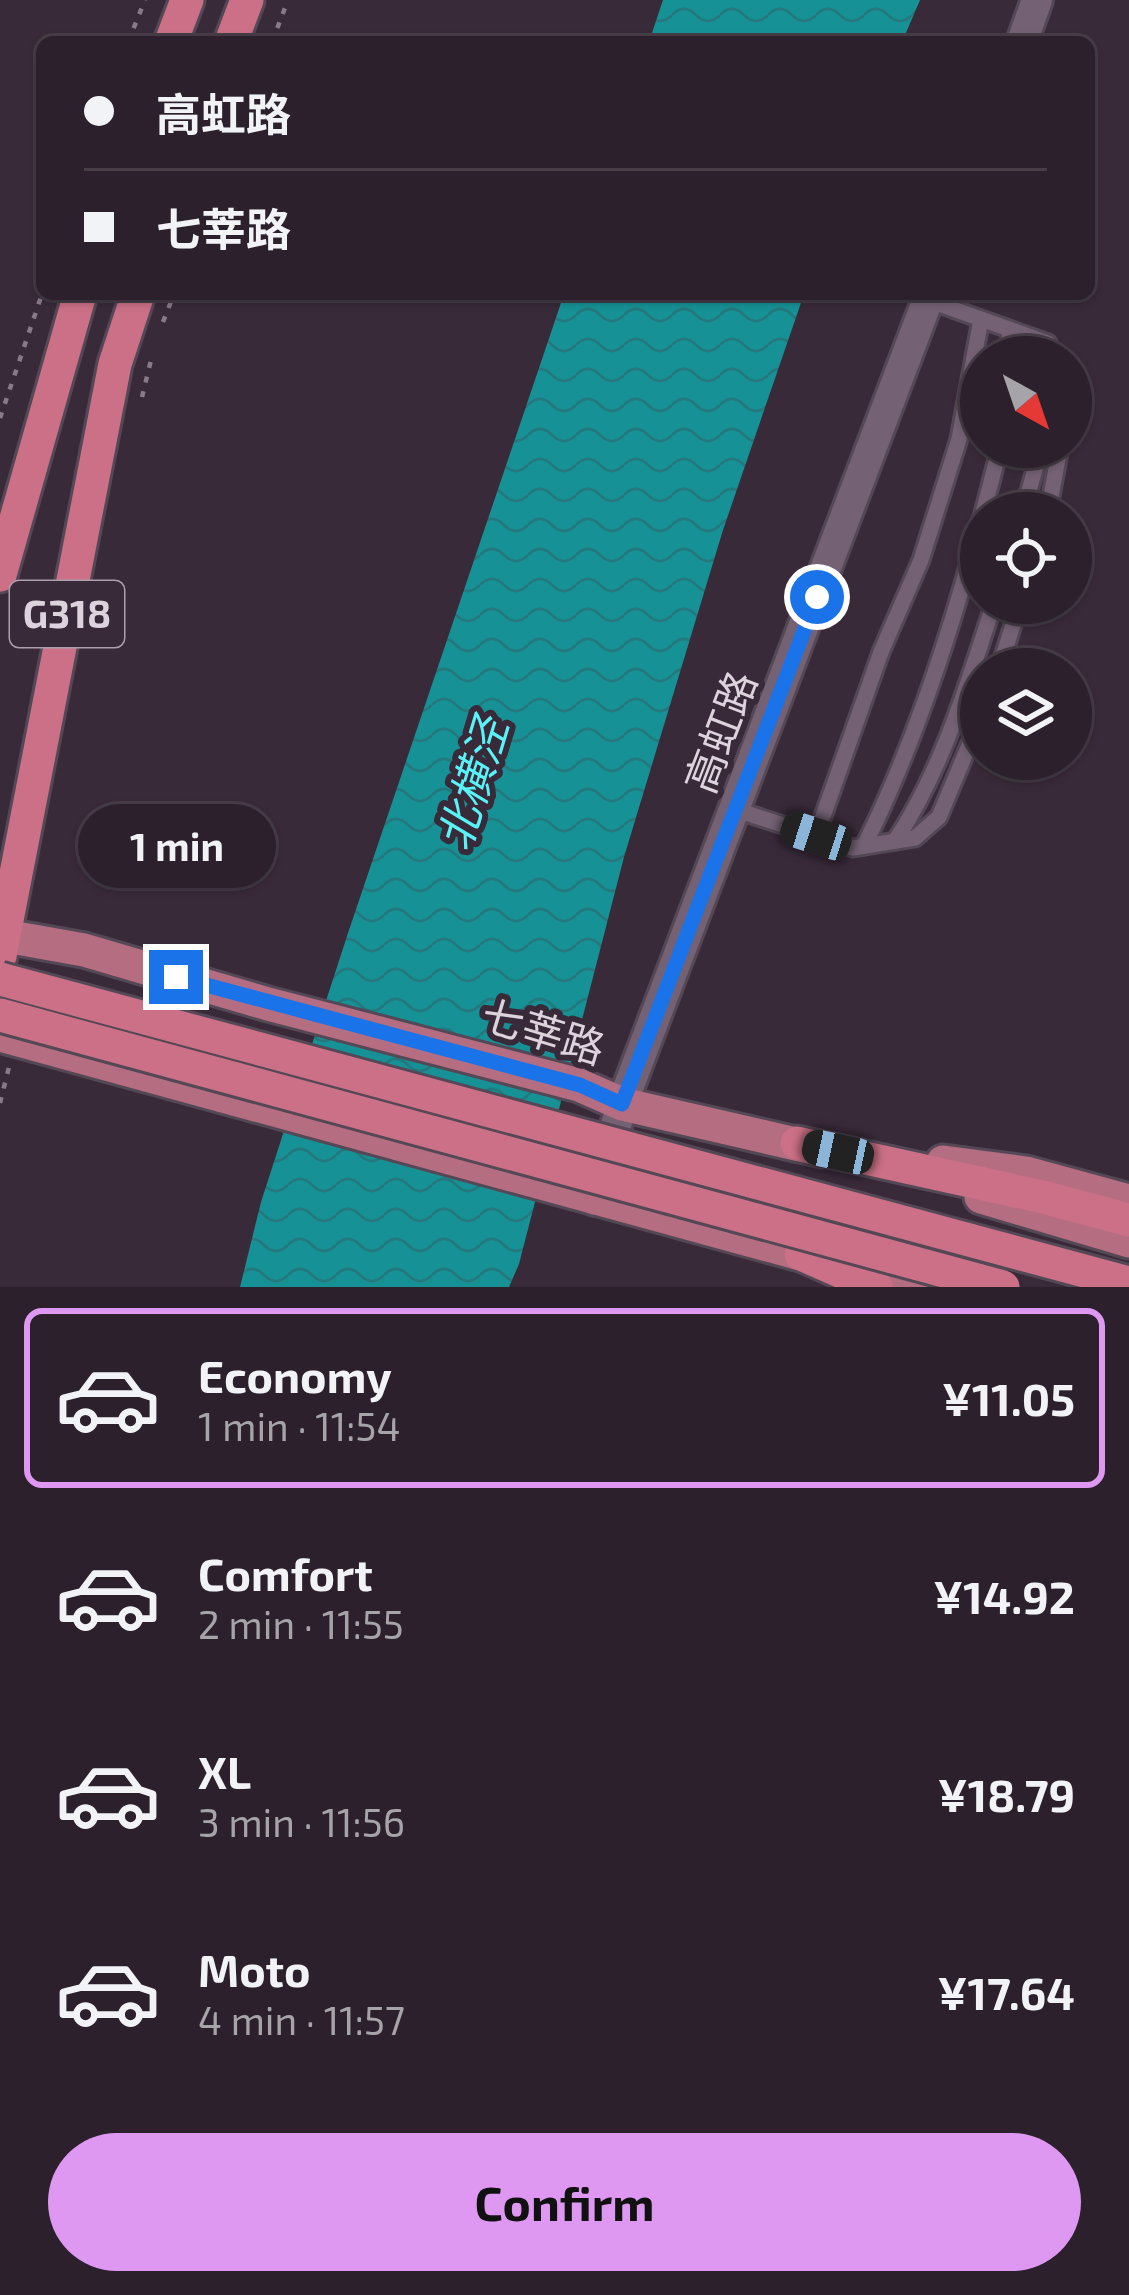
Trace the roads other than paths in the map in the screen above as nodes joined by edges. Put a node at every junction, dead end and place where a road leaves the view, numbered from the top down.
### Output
1 (187, 0) edge
2 (247, 0) edge
3 (1037, 0) edge
4 (173, 36) edge
5 (232, 36) edge
6 (1024, 36) edge
7 (78, 300) edge
8 (136, 300) edge
9 (928, 300) edge
10 (936, 300) edge
11 (981, 319) junction
12 (1009, 329) junction
13 (1010, 336) edge
14 (1021, 336) edge
15 (0, 575) edge
16 (960, 591) edge
17 (987, 624) edge
18 (960, 767) edge
19 (737, 810) junction
20 (816, 836) junction
21 (895, 841) junction
22 (864, 846) junction
23 (1, 942) edge
24 (0, 979) edge
25 (5, 1030) edge
26 (622, 1104) junction
27 (797, 1143) junction
28 (595, 1200) junction
29 (1129, 1201) edge
30 (1129, 1220) edge
31 (1129, 1241) edge
32 (801, 1254) junction
33 (1129, 1282) edge
34 (876, 1287) edge
35 (921, 1287) edge
36 (1003, 1287) edge

1 - 4 highway
2 - 5 highway
3 - 6 street
7 - 15 highway, G318
8 - 23 highway, G318
9 - 19 street, 高虹路
10 - 11 lane
11 - 12 lane
11 - 20 lane
12 - 13 lane
12 - 14 lane
16 - 22 lane
17 - 21 lane
18 - 21 lane
19 - 20 lane
19 - 26 street, 高虹路
20 - 22 lane
21 - 22 lane
23 - 26 main road, 七莘路
24 - 33 highway, bridge
25 - 28 main road
25 - 36 highway, bridge
26 - 27 main road, 七莘路
26 - 28 street, 高虹路
27 - 29 main road
27 - 30 highway
27 - 31 main road, 七莘路
28 - 32 main road
32 - 34 highway
32 - 35 main road

